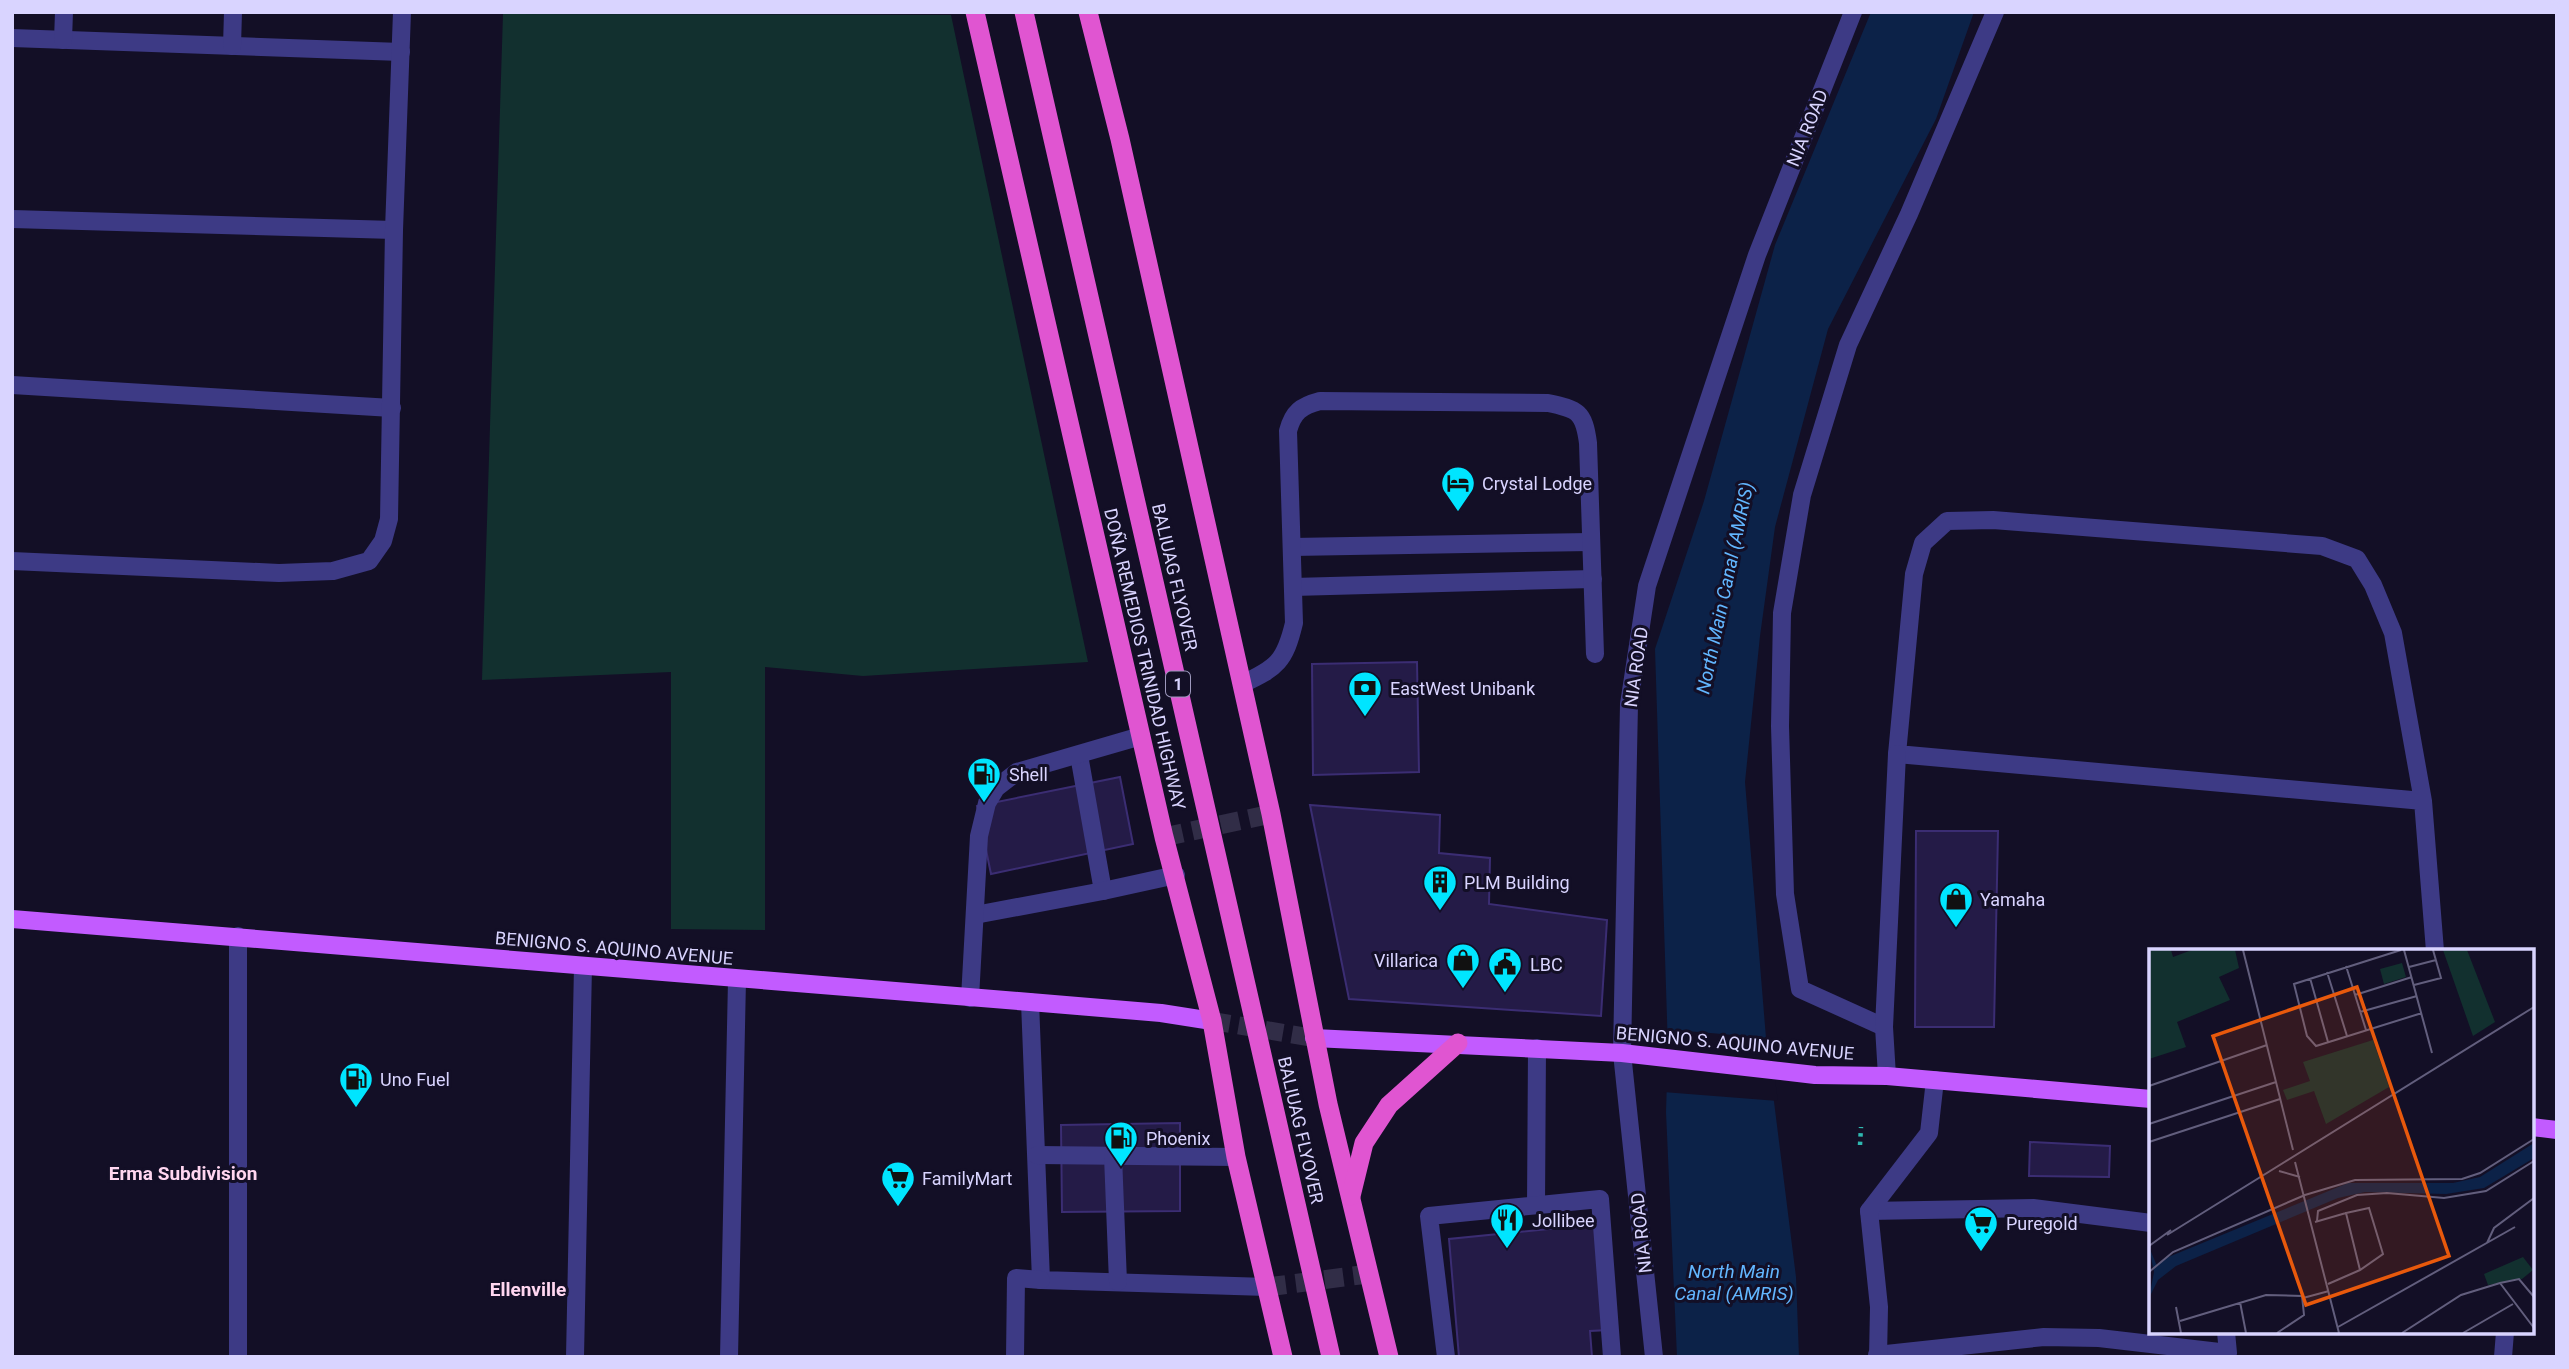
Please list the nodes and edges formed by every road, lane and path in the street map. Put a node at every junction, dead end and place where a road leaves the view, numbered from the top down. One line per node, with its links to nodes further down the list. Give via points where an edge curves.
1 (64, 12): 10 (street)
2 (233, 12): 11 (street)
3 (402, 12): 12 (street)
4 (975, 12): 24 (highway, DOÑA REMEDIOS TRINIDAD HIGHWAY)
5 (1024, 12): 69 (highway, BALIUAG FLYOVER / 1, bridge)
6 (1088, 12): 23 (highway)
7 (1853, 12): 43 (street, NIA ROAD, via 1756,255 1647,586 1629,704)
8 (1995, 12): 39 (street, via 1847,345 1801,495 1782,613 1785,894 1800,989)
9 (12, 38): 10 (street)
10 (63, 40): 11 (street)
11 (232, 46): 12 (street)
12 (401, 52): 14 (street)
13 (12, 219): 14 (street)
14 (394, 230): 16 (street)
15 (12, 385): 16 (street)
16 (392, 408): 19 (street, via 389,519 383,541 369,561 333,571 279,573)
17 (1591, 542): 18 (street); 18 (street, via 1585,422 1568,407 1548,402 1320,401 1303,405 1292,416 1288,432); 20 (street)
18 (1292, 547): 21 (street)
19 (12, 561)
20 (1593, 579): 21 (street); 22 (street)
21 (1293, 587): 23 (street, via 1289,645 1270,671)
22 (1595, 654)
23 (1242, 684): 40 (highway)
24 (1141, 736): 26 (street); 28 (highway, DOÑA REMEDIOS TRINIDAD HIGHWAY)
25 (1897, 754): 27 (street); 27 (street, via 1914,574 1923,543 1947,521 1993,520 2322,546 2357,559 2374,585 2393,633); 39 (street)
26 (1079, 755): 29 (street); 30 (street, via 1017,772 996,788 979,836)
27 (2423, 801): 33 (street)
28 (1176, 875): 29 (street); 38 (highway, DOÑA REMEDIOS TRINIDAD HIGHWAY)
29 (1104, 891): 30 (street)
30 (975, 915): 36 (street)
31 (12, 919): 32 (main road, BENIGNO S. AQUINO AVENUE)
32 (238, 936): 34 (main road, BENIGNO S. AQUINO AVENUE); 64 (street)
33 (2435, 949)
34 (583, 966): 35 (main road, BENIGNO S. AQUINO AVENUE); 65 (street)
35 (737, 980): 36 (main road, BENIGNO S. AQUINO AVENUE); 66 (street)
36 (970, 998): 37 (main road, BENIGNO S. AQUINO AVENUE)
37 (1030, 1002): 38 (main road, BENIGNO S. AQUINO AVENUE); 51 (street)
38 (1212, 1021): 53 (highway, DOÑA REMEDIOS TRINIDAD HIGHWAY)
39 (1884, 1027): 44 (street)
40 (1314, 1038): 41 (main road, BENIGNO S. AQUINO AVENUE); 54 (highway)
41 (1458, 1043): 42 (main road, BENIGNO S. AQUINO AVENUE); 54 (highway, via 1389,1105 1364,1143)
42 (1537, 1048): 43 (main road, BENIGNO S. AQUINO AVENUE); 55 (street)
43 (1622, 1053): 44 (main road, BENIGNO S. AQUINO AVENUE, via 1815,1075); 73 (street, NIA ROAD)
44 (1886, 1076): 45 (main road, BENIGNO S. AQUINO AVENUE)
45 (1935, 1080): 46 (main road, BENIGNO S. AQUINO AVENUE); 56 (street, via 1929,1133)
46 (2149, 1099)
47 (1861, 1127): 50 (path)
48 (2534, 1128): 49 (main road)
49 (2557, 1130)
50 (1860, 1145)
51 (1037, 1155): 52 (street); 58 (street)
52 (1113, 1156): 53 (street); 59 (street)
53 (1236, 1157): 60 (highway, DOÑA REMEDIOS TRINIDAD HIGHWAY)
54 (1350, 1200): 70 (highway)
55 (1536, 1205): 71 (street, via 1429,1216); 72 (street, via 1600,1199)
56 (1869, 1211): 57 (street, via 2033,1208); 63 (street, via 1879,1307)
57 (2149, 1223)
58 (1041, 1280): 59 (street); 67 (street, via 1016,1278)
59 (1118, 1282): 60 (street)
60 (1267, 1287): 68 (highway, DOÑA REMEDIOS TRINIDAD HIGHWAY)
61 (2226, 1334): 63 (street, via 2228,1353 2044,1336)
62 (2505, 1334): 74 (street)
63 (1877, 1356)
64 (238, 1357)
65 (575, 1357)
66 (729, 1357)
67 (1015, 1357)
68 (1283, 1357)
69 (1331, 1357)
70 (1389, 1357)
71 (1446, 1357)
72 (1612, 1357)
73 (1654, 1357)
74 (2503, 1357)

